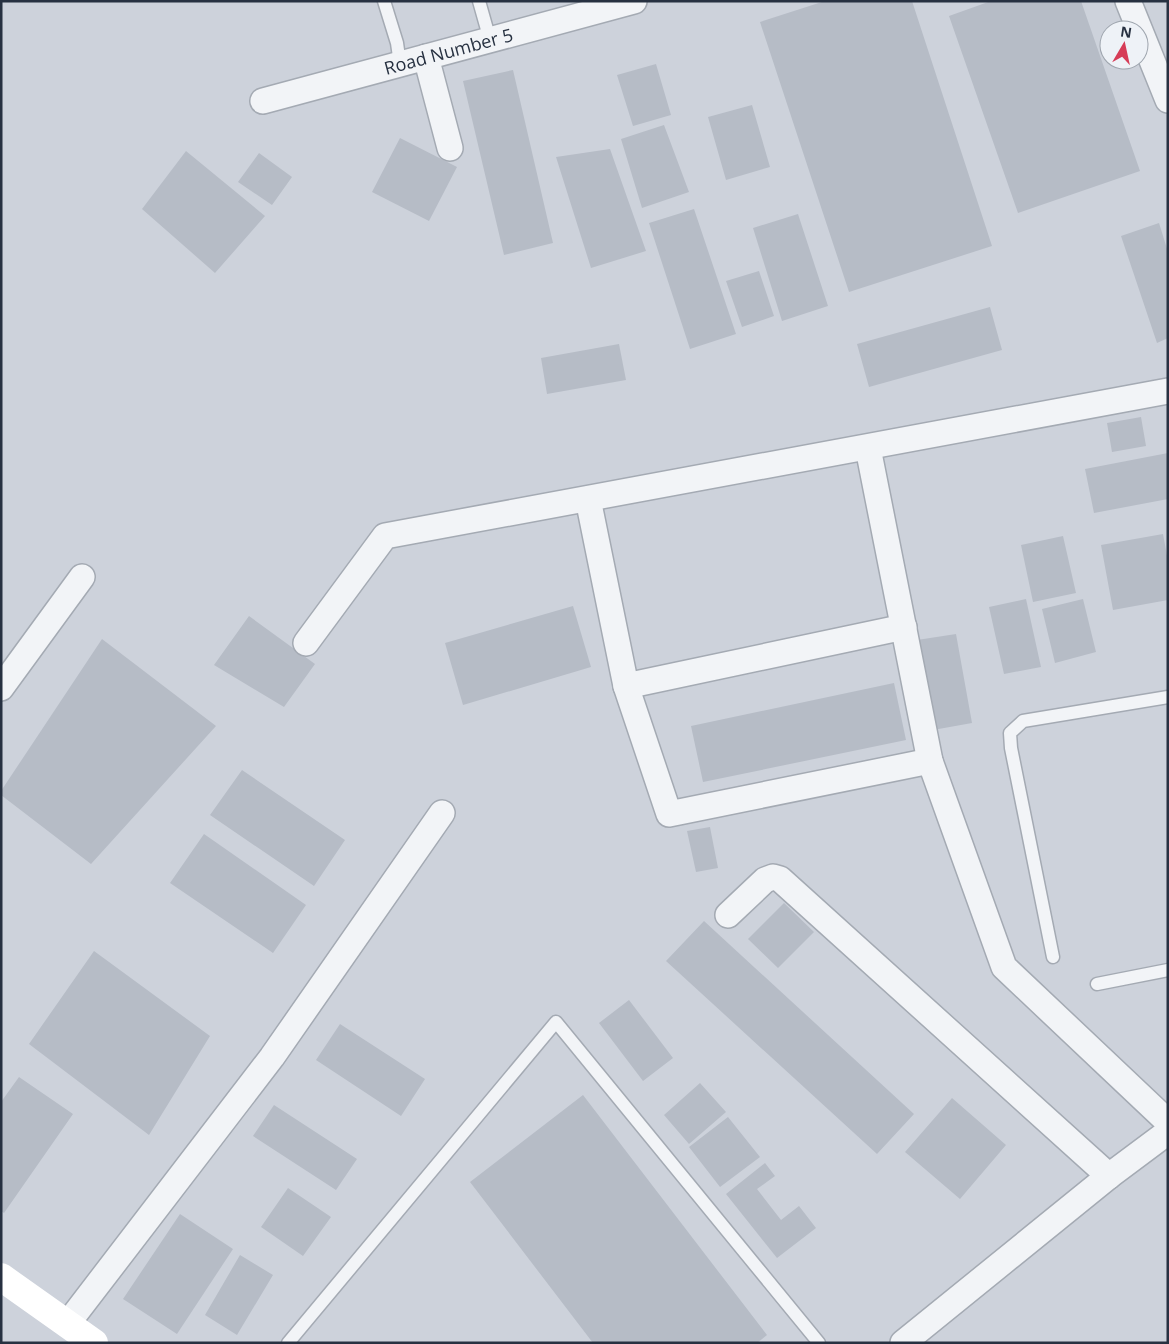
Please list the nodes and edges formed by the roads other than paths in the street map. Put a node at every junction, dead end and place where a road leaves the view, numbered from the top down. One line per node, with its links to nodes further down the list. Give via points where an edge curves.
1 (384, 1): 8 (lane)
2 (479, 1): 6 (lane)
3 (634, 1): 5 (street, Road Number 5)
4 (1128, 1): 10 (street)
5 (590, 7): 6 (street, Road Number 5)
6 (490, 40): 7 (street, Road Number 5)
7 (426, 57): 8 (street, Road Number 5); 11 (street)
8 (400, 64): 9 (street, Road Number 5)
9 (263, 100)
10 (1168, 100)
11 (450, 148)
12 (1168, 391): 13 (street)
13 (868, 448): 14 (street); 16 (street)
14 (588, 499): 17 (street, via 385,536); 18 (street)
15 (82, 577): 19 (street)
16 (904, 627): 18 (street); 21 (street)
17 (306, 643)
18 (626, 686): 21 (street, via 669,814)
19 (1, 688)
20 (1168, 696): 24 (lane, via 1023,722 1010,733)
21 (930, 761): 27 (street, via 1004,967)
22 (442, 813): 31 (street, via 272,1057)
23 (728, 915): 29 (street, via 765,880 780,879)
24 (1053, 957)
25 (1168, 970): 26 (lane)
26 (1097, 984)
27 (1168, 1122)
28 (1168, 1132): 29 (street)
29 (1109, 1176): 35 (street)
30 (1, 1278): 31 (main road)
31 (68, 1323): 32 (main road)
32 (94, 1343)
33 (288, 1343): 34 (lane, via 556,1022)
34 (819, 1343)
35 (903, 1343)

